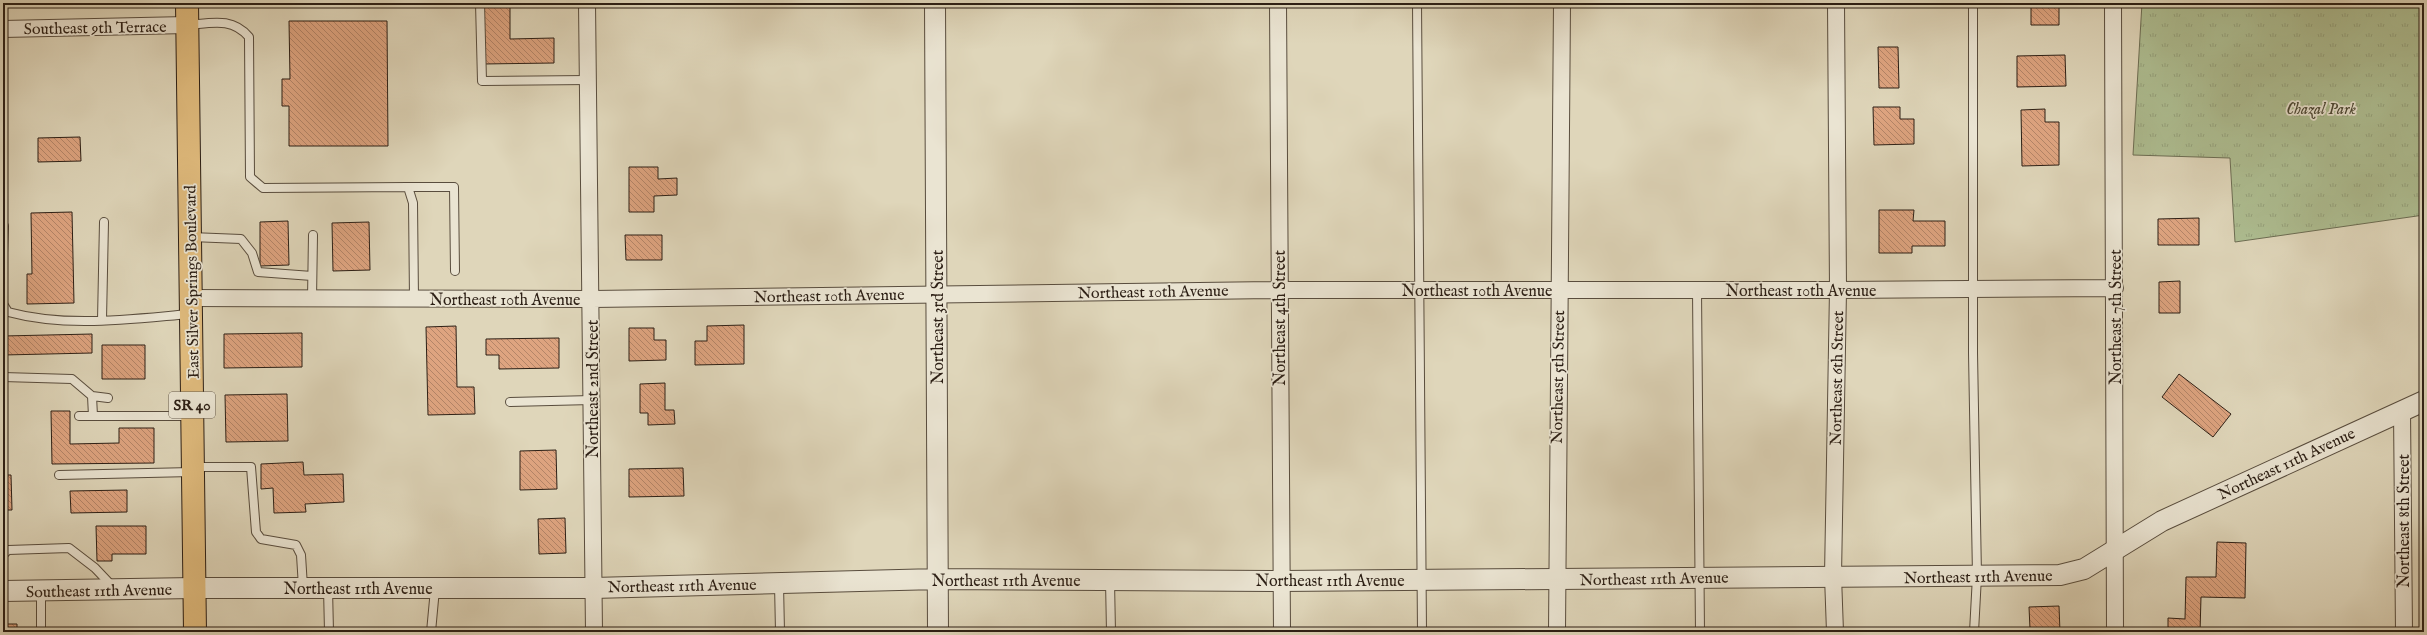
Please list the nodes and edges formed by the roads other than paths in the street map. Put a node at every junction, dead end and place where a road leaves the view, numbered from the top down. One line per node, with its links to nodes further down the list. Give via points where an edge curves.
1 (187, 3): 11 (main road, East Silver Springs Boulevard / SR 40)
2 (480, 3): 13 (lane, via 482,81)
3 (587, 3): 13 (street, Northeast 2nd Street)
4 (935, 3): 29 (street, Northeast 3rd Street)
5 (1278, 3): 23 (street, Northeast 4th Street)
6 (1417, 3): 24 (lane)
7 (1562, 3): 28 (street, Northeast 5th Street)
8 (1836, 3): 26 (street, Northeast 6th Street)
9 (1973, 3): 27 (lane)
10 (2113, 3): 22 (street, Northeast 7th Street)
11 (188, 25): 12 (street, Southeast 9th Terrace); 14 (lane, via 229,23 241,28 249,37 250,177 263,188); 18 (main road, East Silver Springs Boulevard / SR 40)
12 (3, 29)
13 (588, 80): 32 (street, Northeast 2nd Street)
14 (408, 187): 20 (lane, via 454,187); 31 (lane, via 413,203)
15 (104, 222): 35 (lane)
16 (4, 226): 19 (lane)
17 (313, 235): 21 (lane)
18 (190, 237): 21 (lane, via 241,239 252,253 258,272); 34 (main road, East Silver Springs Boulevard / SR 40)
19 (3, 253)
20 (455, 271)
21 (312, 276): 30 (lane)
22 (2115, 288): 27 (street, Northeast 10th Avenue); 48 (street, Northeast 7th Street)
23 (1278, 290): 24 (street, Northeast 10th Avenue); 29 (street, Northeast 10th Avenue); 57 (street, Northeast 4th Street)
24 (1419, 290): 28 (street, Northeast 10th Avenue); 55 (lane)
25 (1697, 290): 26 (street, Northeast 10th Avenue); 28 (street, Northeast 10th Avenue); 52 (lane)
26 (1838, 290): 27 (street, Northeast 10th Avenue); 50 (street, Northeast 6th Street)
27 (1973, 290): 51 (lane)
28 (1558, 291): 56 (street, Northeast 5th Street)
29 (937, 293): 32 (street, Northeast 10th Avenue); 53 (street, Northeast 3rd Street)
30 (312, 299): 31 (street, Northeast 10th Avenue); 34 (street, Northeast 10th Avenue)
31 (414, 299): 32 (street, Northeast 10th Avenue)
32 (592, 299): 39 (street, Northeast 2nd Street)
33 (3, 304): 35 (lane, via 8,312 36,320)
34 (191, 306): 35 (lane); 45 (main road, East Silver Springs Boulevard / SR 40)
35 (102, 320)
36 (3, 377): 37 (lane, via 72,378)
37 (92, 396): 38 (lane); 44 (lane)
38 (108, 398)
39 (592, 400): 41 (lane); 63 (street, Northeast 2nd Street)
40 (2424, 401): 42 (street, Northeast 11th Avenue)
41 (510, 402)
42 (2402, 410): 48 (street, Northeast 11th Avenue, via 2162,521); 82 (street, Northeast 8th Street)
43 (79, 416): 44 (lane)
44 (93, 416): 45 (lane)
45 (192, 416): 46 (main road, East Silver Springs Boulevard / SR 40)
46 (193, 469): 47 (lane); 59 (lane, via 250,467 256,532 261,539 296,545 301,555); 60 (main road, East Silver Springs Boulevard / SR 40)
47 (58, 475)
48 (2116, 548): 51 (street, Northeast 11th Avenue, via 2084,569 2060,575); 81 (street, Northeast 7th Street)
49 (3, 555): 64 (lane, via 8,550 69,548 95,568)
50 (1833, 576): 51 (street, Northeast 11th Avenue); 52 (street, Northeast 11th Avenue); 79 (street, Northeast 6th Street)
51 (1977, 576): 80 (lane)
52 (1701, 578): 56 (street, Northeast 11th Avenue); 78 (lane)
53 (938, 579): 54 (street, Northeast 11th Avenue); 58 (street, Northeast 11th Avenue); 73 (street, Northeast 3rd Street)
54 (1110, 580): 57 (street, Northeast 11th Avenue); 74 (lane)
55 (1422, 580): 56 (street, Northeast 11th Avenue); 57 (street, Northeast 11th Avenue); 76 (lane)
56 (1556, 580): 77 (street, Northeast 5th Street)
57 (1282, 581): 75 (street, Northeast 4th Street)
58 (779, 583): 63 (street, Northeast 11th Avenue); 72 (lane)
59 (303, 587): 60 (street, Northeast 11th Avenue); 61 (street, Northeast 11th Avenue)
60 (194, 588): 64 (street, Southeast 11th Avenue); 68 (main road, East Silver Springs Boulevard / SR 40)
61 (328, 588): 62 (street, Northeast 11th Avenue); 69 (lane)
62 (435, 588): 63 (street, Northeast 11th Avenue); 70 (lane)
63 (593, 588): 71 (street, Northeast 2nd Street)
64 (116, 589): 66 (street, Southeast 11th Avenue)
65 (3, 591): 66 (street, Southeast 11th Avenue)
66 (41, 591): 67 (lane)
67 (41, 632)
68 (195, 632)
69 (329, 632)
70 (431, 632)
71 (594, 632)
72 (780, 632)
73 (938, 632)
74 (1111, 632)
75 (1282, 632)
76 (1422, 632)
77 (1557, 632)
78 (1700, 632)
79 (1835, 632)
80 (1974, 632)
81 (2115, 632)
82 (2404, 632)

